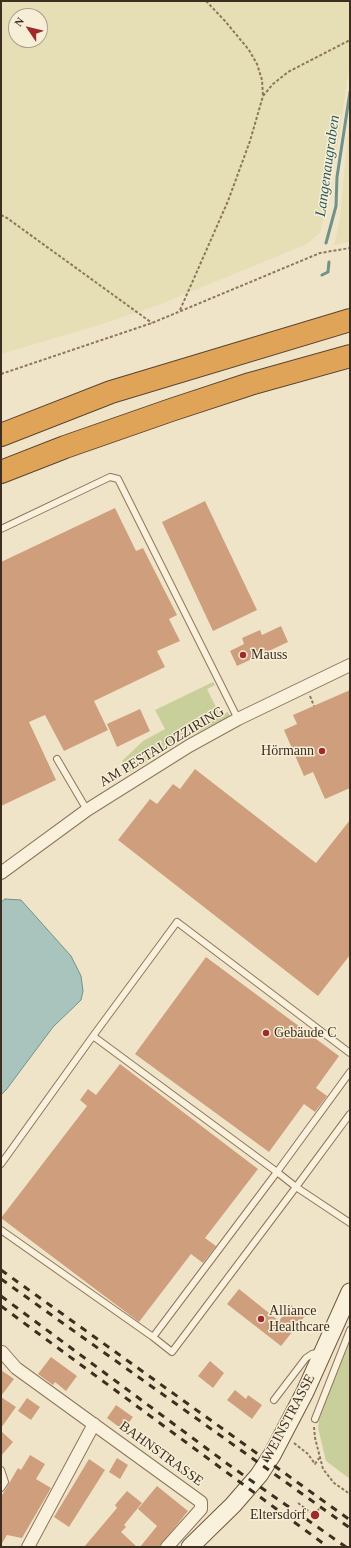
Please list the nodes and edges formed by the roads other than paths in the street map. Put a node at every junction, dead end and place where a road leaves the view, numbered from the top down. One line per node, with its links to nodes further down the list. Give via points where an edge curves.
1 (350, 320): 4 (highway, via 111,392)
2 (350, 356): 3 (highway)
3 (250, 384): 5 (highway, via 65,447); 6 (highway, via 184,417 82,454)
4 (1, 435)
5 (1, 472)
6 (1, 488)
7 (1, 529): 9 (lane, via 110,477 118,479)
8 (350, 665): 9 (street, AM PESTALOZZIRING)
9 (238, 719): 11 (street, AM PESTALOZZIRING, via 189,746)
10 (57, 759): 11 (lane)
11 (87, 810): 12 (street, AM PESTALOZZIRING)
12 (1, 873)
13 (93, 1036): 14 (lane, via 177,922); 17 (lane); 18 (lane)
14 (350, 1053)
15 (350, 1072): 18 (lane)
16 (350, 1114): 19 (lane)
17 (1, 1164)
18 (277, 1172): 19 (lane); 24 (lane)
19 (296, 1187): 20 (lane); 24 (lane, via 172,1352)
20 (350, 1223)
21 (1, 1230): 24 (lane)
22 (350, 1292): 26 (main road, WEINSTRASSE)
23 (350, 1330): 28 (lane)
24 (153, 1337)
25 (2, 1352): 29 (street, BAHNSTRASSE, via 16,1368)
26 (322, 1352): 27 (lane, via 306,1358); 32 (main road, WEINSTRASSE, via 272,1455 242,1495)
27 (274, 1400)
28 (315, 1419)
29 (94, 1424): 33 (street); 34 (street, BAHNSTRASSE, via 201,1502 201,1509)
30 (1, 1470): 31 (lane, via 5,1482)
31 (1, 1488)
32 (196, 1545)
33 (28, 1547)
34 (167, 1547)

